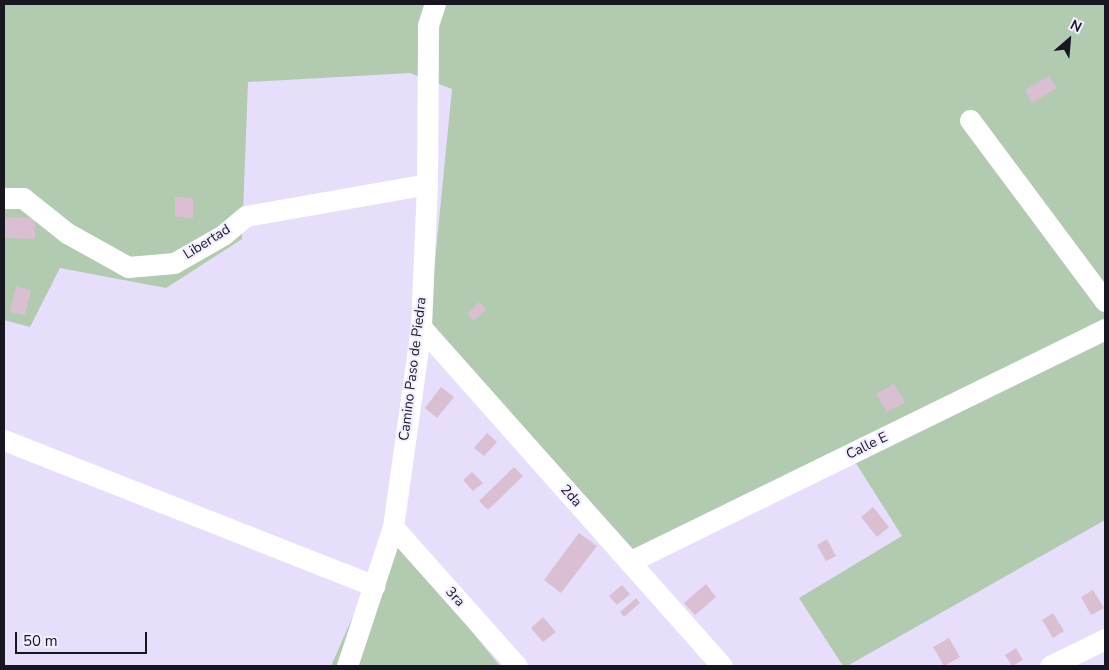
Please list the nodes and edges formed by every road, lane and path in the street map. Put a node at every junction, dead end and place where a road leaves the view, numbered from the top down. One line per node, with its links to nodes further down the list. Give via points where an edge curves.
1 (435, 4): 3 (street, Camino Paso de Piedra, via 428,25)
2 (970, 120): 5 (street)
3 (427, 184): 4 (street, Libertad, via 246,216 223,235 174,263 128,267 66,233 23,198); 6 (street, Camino Paso de Piedra)
4 (4, 198)
5 (1105, 301)
6 (421, 326): 9 (street, Camino Paso de Piedra); 10 (street, 2da)
7 (1105, 330): 10 (street, Calle E)
8 (4, 440): 11 (street)
9 (393, 527): 11 (street, Camino Paso de Piedra); 14 (street, 3ra)
10 (629, 562): 15 (street, 2da)
11 (374, 586): 13 (street, Camino Paso de Piedra)
12 (1105, 639): 16 (street)
13 (347, 666)
14 (517, 666)
15 (722, 666)
16 (1050, 666)

